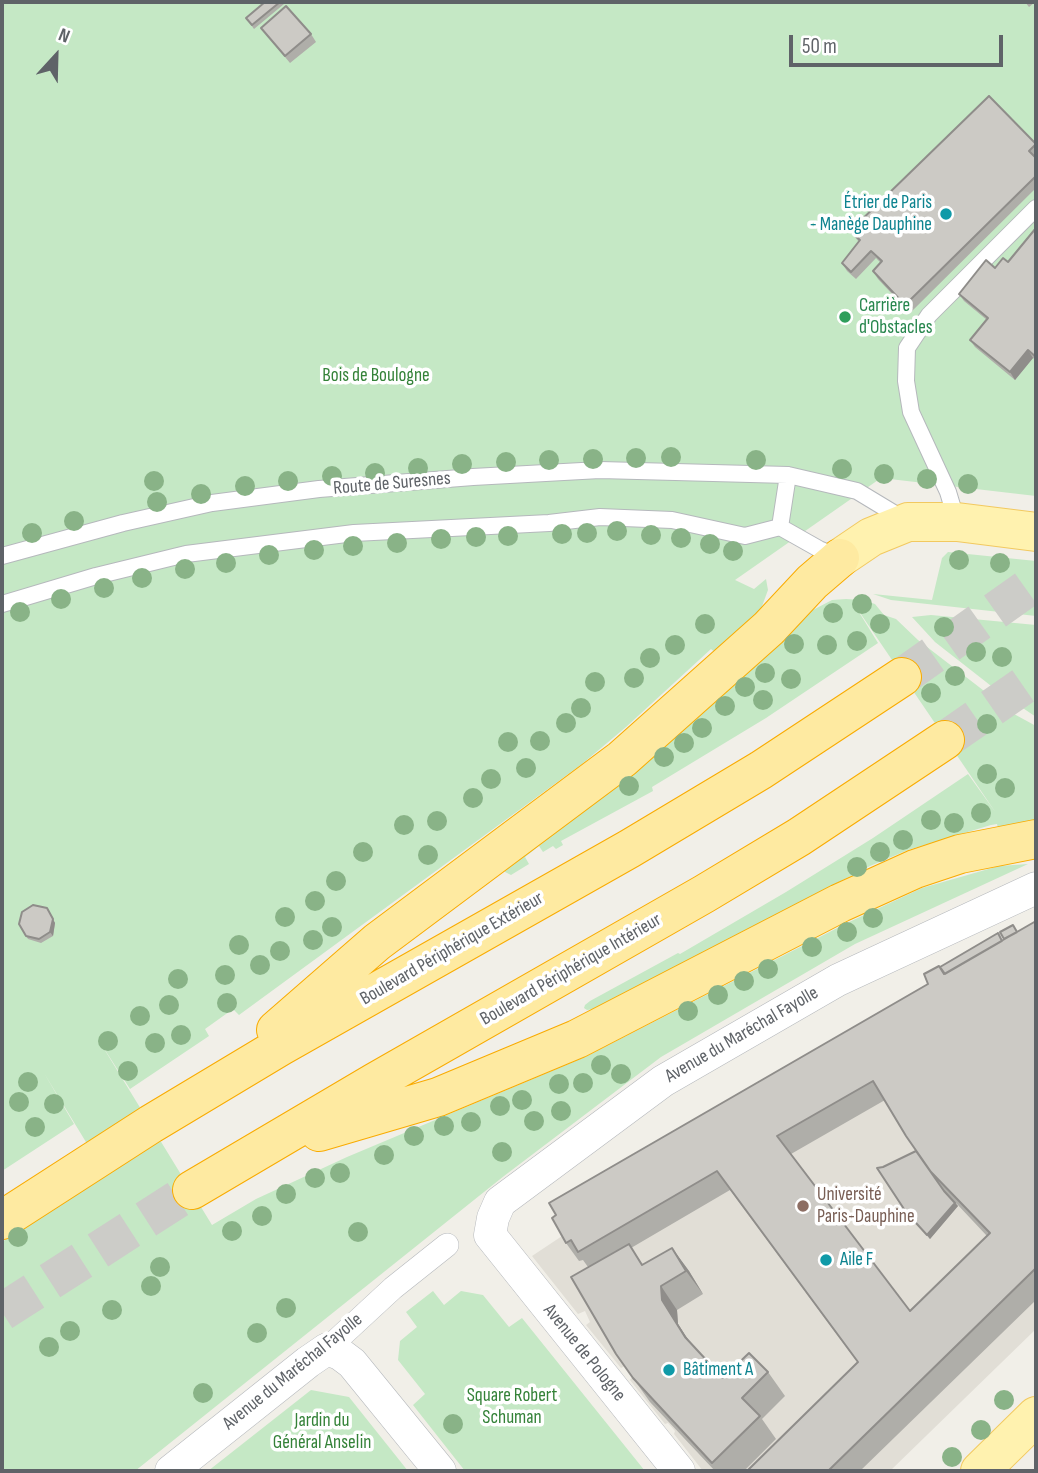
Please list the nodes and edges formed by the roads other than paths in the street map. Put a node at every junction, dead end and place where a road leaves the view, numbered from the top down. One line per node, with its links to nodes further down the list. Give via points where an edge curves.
1 (1036, 208): 4 (lane, via 929,315 907,348 911,412)
2 (789, 475): 3 (lane, Route de Suresnes, via 857,491); 5 (lane); 7 (lane, Route de Suresnes, via 600,470 319,489 212,503)
3 (908, 522): 4 (main road); 8 (main road, via 871,537)
4 (957, 522): 6 (main road)
5 (780, 527): 8 (lane); 9 (lane, via 744,536 672,520 600,517 354,533 186,554)
6 (1036, 532)
7 (2, 556)
8 (840, 558): 14 (highway, via 622,759 377,942 221,1077)
9 (2, 604)
10 (902, 677): 14 (highway, Boulevard Périphérique Extérieur, via 761,770 629,849)
11 (945, 740): 15 (highway, Boulevard Périphérique Intérieur, via 704,894)
12 (1036, 839): 15 (highway, via 960,854 915,869 564,1045 438,1097 337,1126)
13 (1036, 887): 18 (street, Avenue du Maréchal Fayolle, via 838,980 663,1081 500,1202)
14 (179, 1107): 17 (highway, Boulevard Périphérique Extérieur)
15 (228, 1168): 16 (highway, Boulevard Périphérique Intérieur)
16 (192, 1191)
17 (2, 1220)
18 (489, 1235): 24 (street, Avenue de Pologne)
19 (447, 1245): 20 (street, Avenue du Maréchal Fayolle)
20 (327, 1349): 22 (street, Avenue du Maréchal Fayolle); 23 (street, via 352,1363)
21 (1036, 1416): 25 (main road)
22 (171, 1471)
23 (440, 1471)
24 (679, 1471)
25 (980, 1471)

